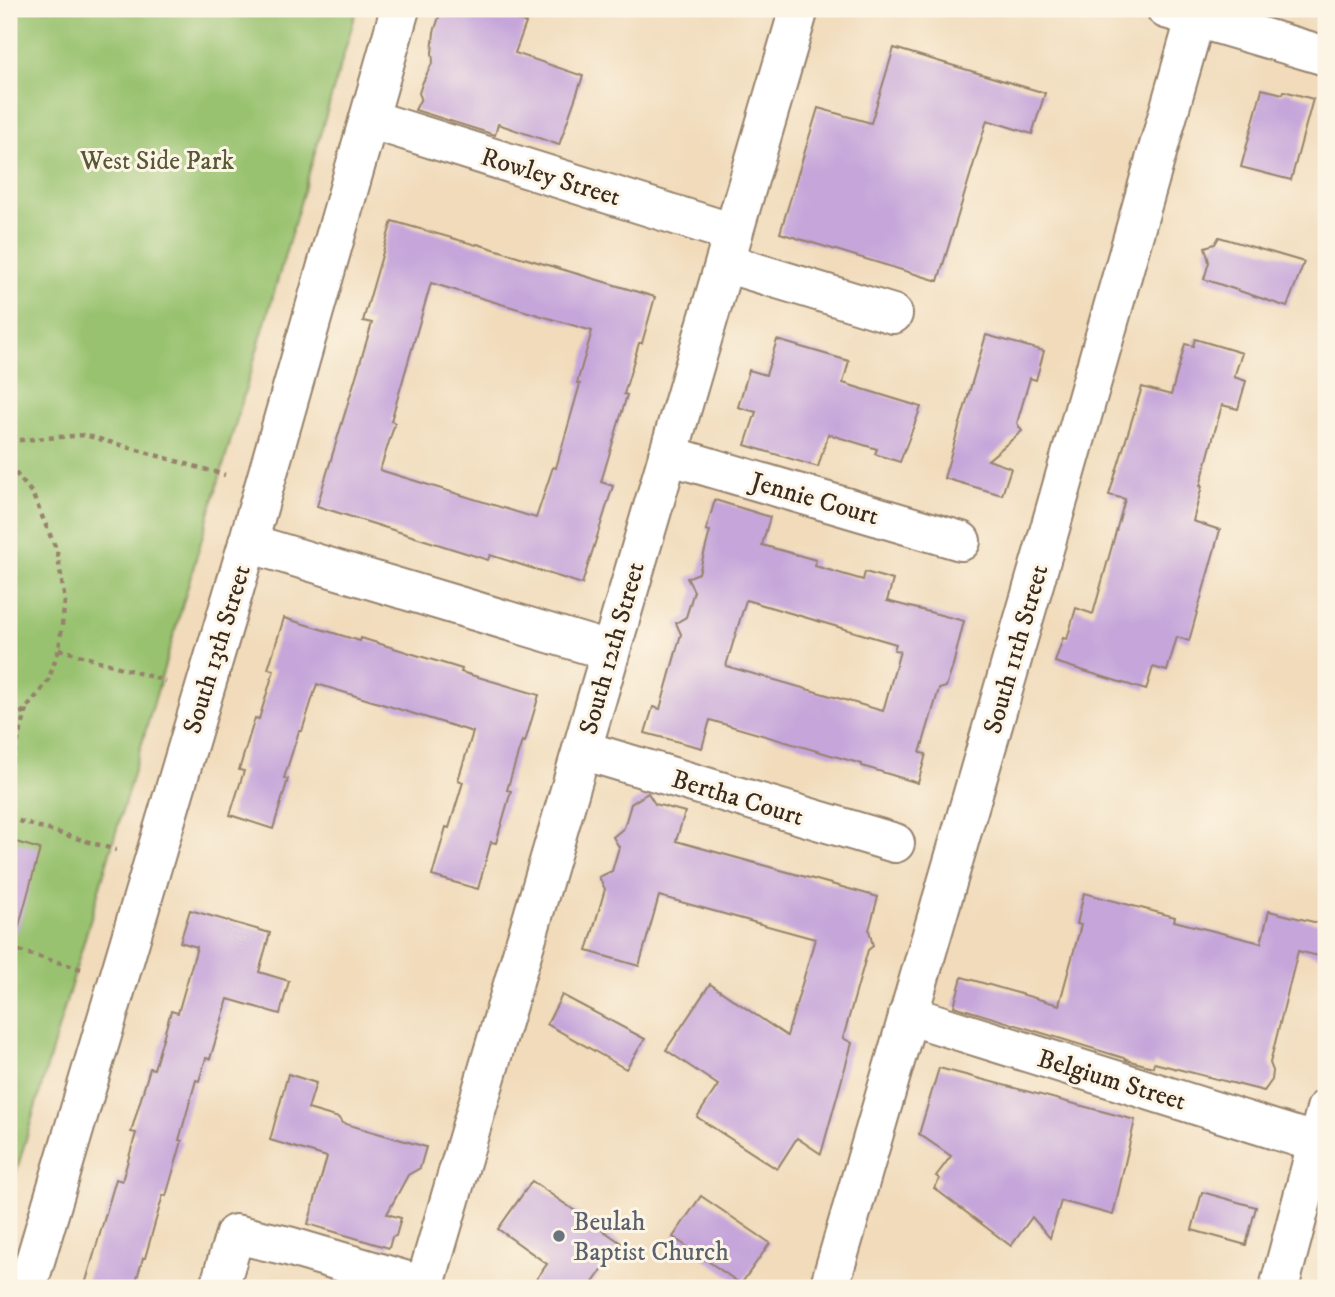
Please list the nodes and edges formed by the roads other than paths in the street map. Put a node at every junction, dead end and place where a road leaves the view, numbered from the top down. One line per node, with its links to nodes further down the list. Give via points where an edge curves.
1 (400, 9): 5 (street, South 13th Street)
2 (799, 9): 6 (street, South 12th Street)
3 (1187, 12): 4 (street); 14 (street, South 11th Street, via 1043,553)
4 (1326, 56)
5 (369, 119): 6 (street, Rowley Street); 10 (street, South 13th Street)
6 (729, 248): 7 (street, Rowley Street); 8 (street, South 12th Street)
7 (893, 314)
8 (668, 455): 9 (street, Jennie Court); 11 (street, South 12th Street)
9 (961, 541)
10 (248, 543): 11 (street); 17 (street, South 13th Street)
11 (609, 651): 12 (street, South 12th Street)
12 (582, 750): 13 (street, Bertha Court); 16 (street, South 12th Street)
13 (895, 843)
14 (908, 1015): 15 (street, Belgium Street); 19 (street, South 11th Street)
15 (1322, 1126): 20 (street)
16 (424, 1287): 18 (street, via 235,1234)
17 (27, 1288)
18 (219, 1288)
19 (829, 1288)
20 (1279, 1288)

